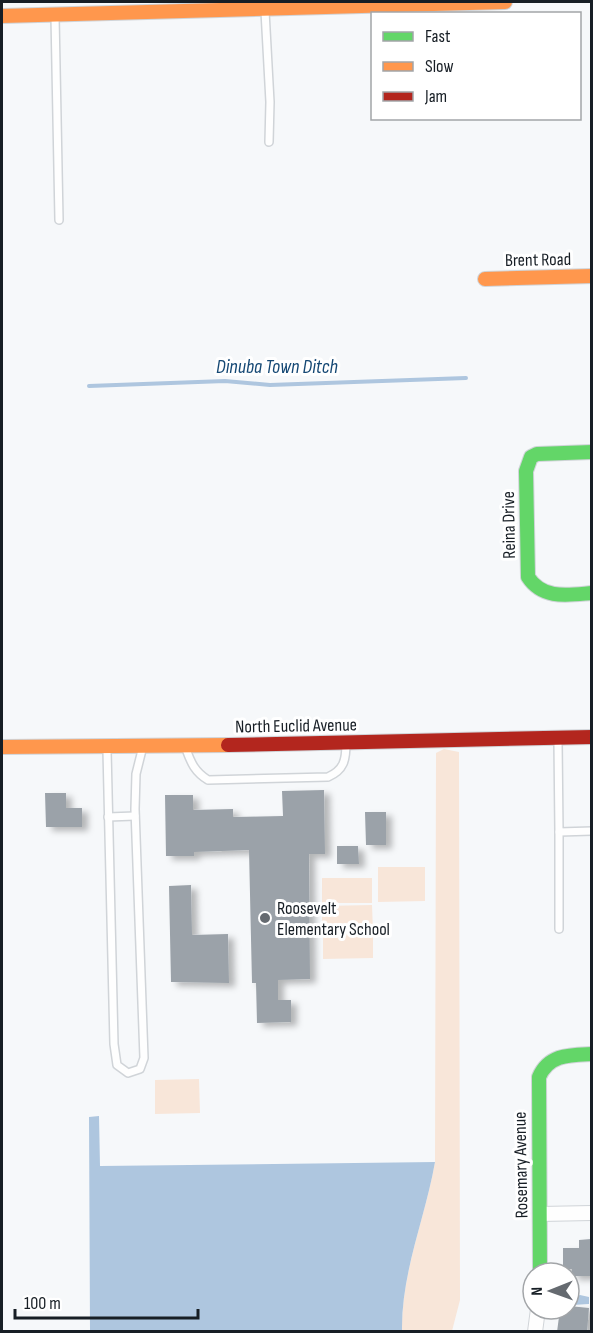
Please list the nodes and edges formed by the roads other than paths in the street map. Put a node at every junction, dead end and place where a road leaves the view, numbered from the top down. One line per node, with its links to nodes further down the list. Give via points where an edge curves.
1 (464, 2): 2 (street); 3 (street)
2 (506, 2)
3 (265, 8): 4 (street); 6 (lane)
4 (55, 13): 5 (street); 7 (lane)
5 (2, 16)
6 (268, 142)
7 (58, 220)
8 (591, 276): 9 (street, Brent Road)
9 (485, 279)
10 (591, 452): 11 (street, Reina Drive, via 543,453 531,457 526,471 528,577 537,590 550,594)
11 (591, 593)
12 (591, 737): 13 (street, North Euclid Avenue)
13 (558, 738): 14 (street, North Euclid Avenue); 22 (lane)
14 (346, 743): 15 (street, North Euclid Avenue); 15 (lane, via 344,762 327,777 208,780 191,764)
15 (185, 746): 18 (street, North Euclid Avenue)
16 (2, 747): 17 (street, North Euclid Avenue)
17 (107, 747): 18 (street, North Euclid Avenue); 20 (lane)
18 (142, 747): 19 (lane, via 136,774)
19 (135, 816): 20 (lane); 20 (lane, via 144,1058 140,1069 128,1073 117,1065 114,1044)
20 (108, 817)
21 (591, 831): 22 (lane)
22 (559, 832): 23 (lane)
23 (559, 929)
24 (591, 1054): 26 (street, Rosemary Avenue, via 560,1055 549,1060 541,1071)
25 (591, 1213): 26 (street)
26 (540, 1214): 27 (street, Rosemary Avenue)
27 (540, 1261)

